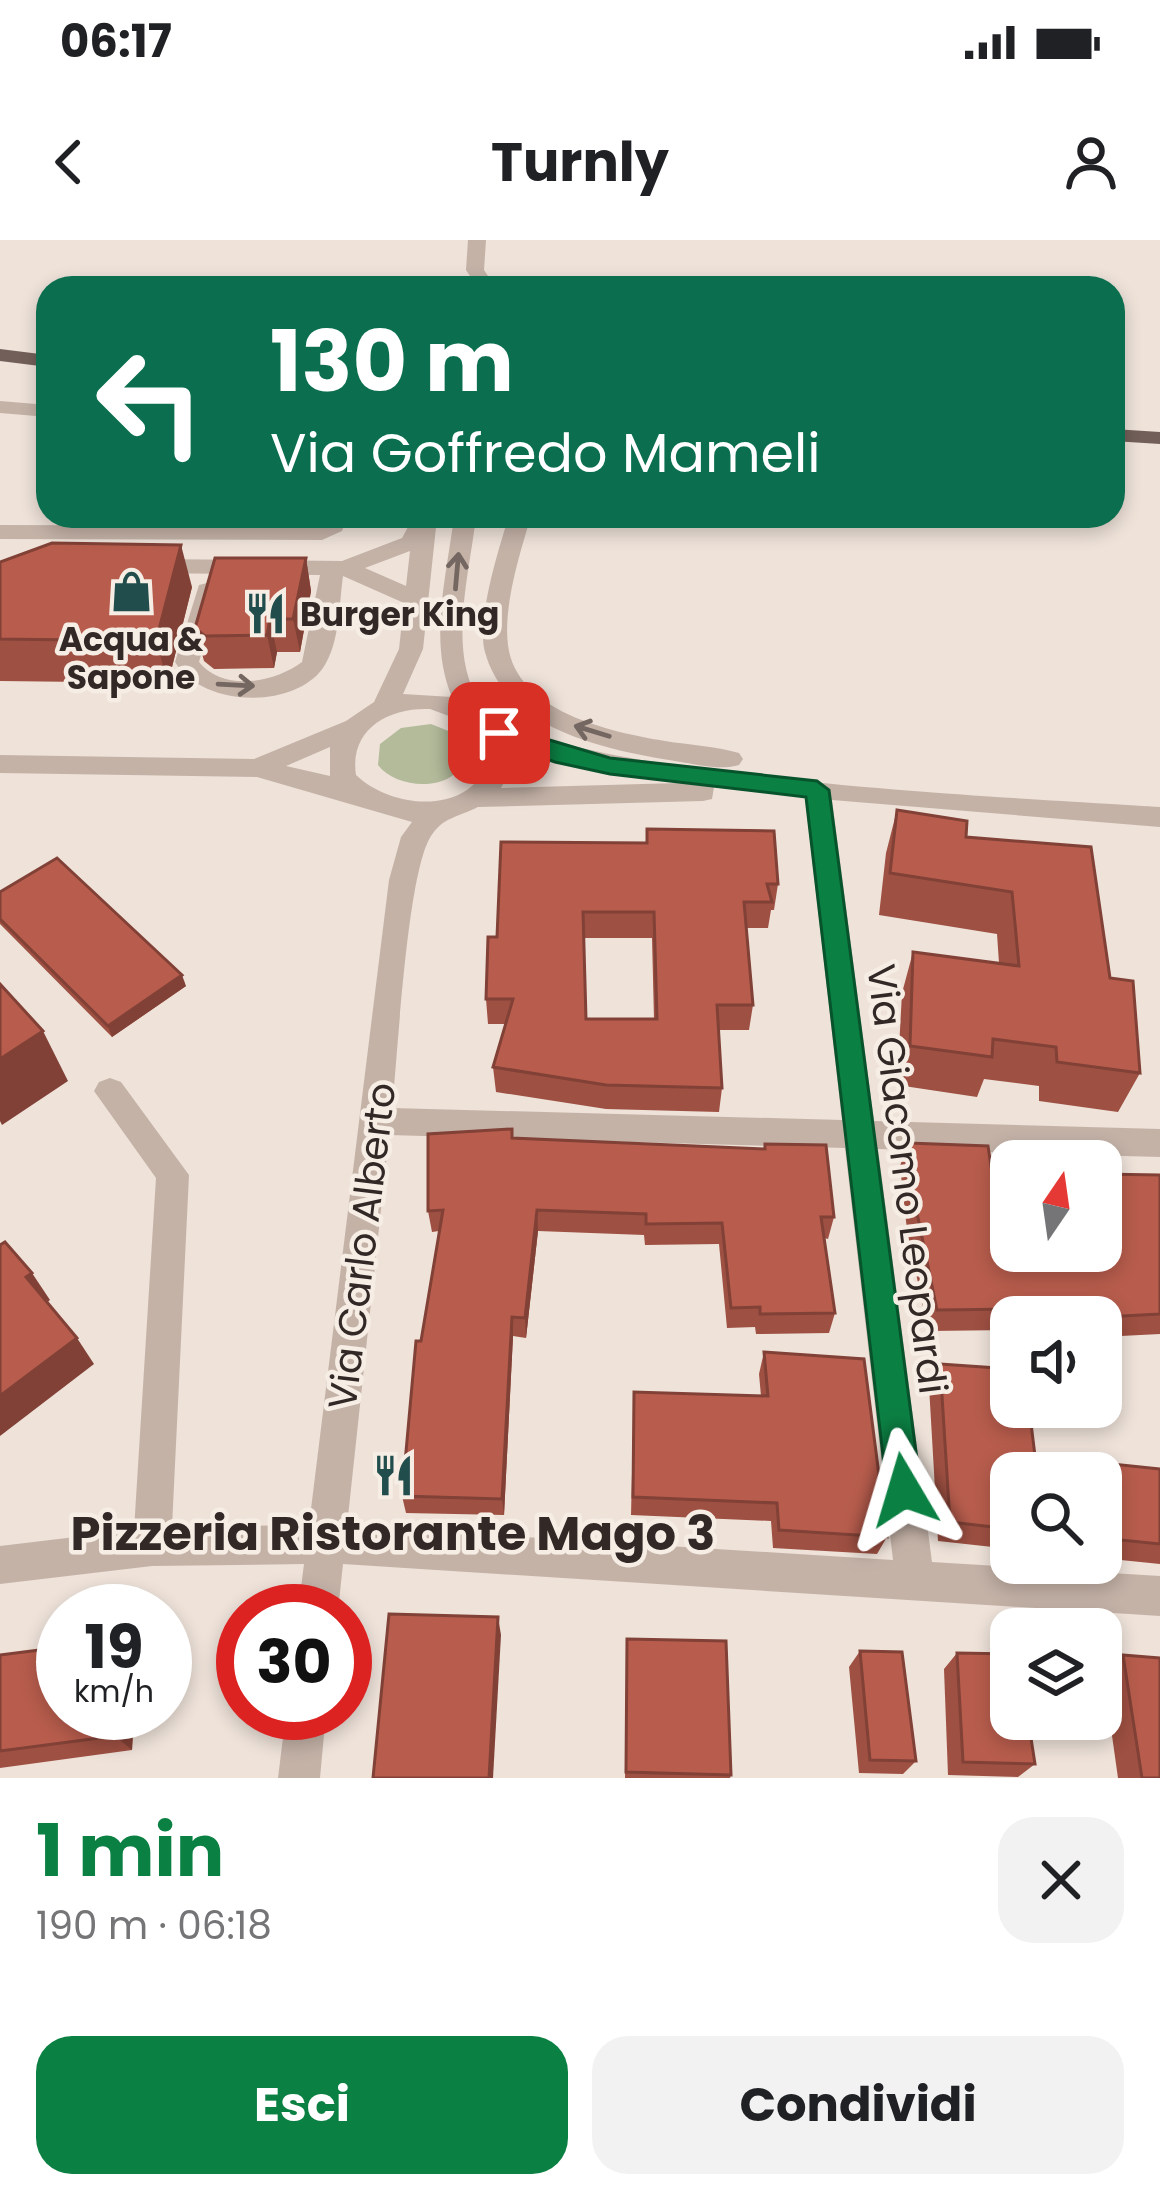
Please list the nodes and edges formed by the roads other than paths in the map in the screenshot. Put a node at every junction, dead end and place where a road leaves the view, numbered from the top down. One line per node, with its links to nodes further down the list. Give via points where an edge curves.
1 (477, 240): 2 (street)
2 (475, 270): 3 (street); 4 (street)
3 (469, 276)
4 (479, 276)
5 (0, 336): 6 (main road)
6 (36, 340)
7 (0, 355): 8 (main road)
8 (36, 360)
9 (2, 409): 10 (street)
10 (36, 410)
11 (1125, 436): 12 (main road)
12 (1160, 438)
13 (331, 528): 19 (street)
14 (419, 528): 21 (street, via 411,543)
15 (424, 528): 22 (street)
16 (464, 528): 24 (street, one-way to 16, via 452,643)
17 (517, 528): 32 (street, one-way to 17, via 628,742 557,720 515,692 496,651)
18 (0, 532): 19 (street)
19 (162, 532): 20 (street, via 143,566)
20 (213, 566): 21 (street); 21 (street, one-way to 21, via 190,673 253,687 300,678 315,663)
21 (338, 568): 22 (street)
22 (418, 601): 23 (street, via 411,649)
23 (384, 707): 24 (street, via 428,699); 25 (street)
24 (470, 708): 26 (street)
25 (352, 728): 28 (street); 31 (street, via 339,761 343,778)
26 (499, 733): 29 (street, via 610,766); 30 (street, via 500,767)
27 (0, 764): 28 (street)
28 (257, 768): 31 (street)
29 (817, 790): 30 (street); 32 (street); 38 (street, Via Giacomo Leopardi)
30 (473, 798): 33 (street)
31 (368, 800): 33 (street); 35 (street, Via Carlo Alberto, via 395,836)
32 (954, 800): 34 (street)
33 (436, 811): 35 (street, Via Carlo Alberto, via 415,837)
34 (1160, 817)
35 (404, 880): 37 (street, Via Carlo Alberto)
36 (110, 1090): 41 (street, via 173,1175)
37 (378, 1121): 38 (street); 40 (street, Via Carlo Alberto)
38 (858, 1138): 39 (street); 43 (street, Via Giacomo Leopardi)
39 (1160, 1144)
40 (326, 1544): 41 (street); 43 (street); 44 (street, Via Carlo Alberto)
41 (152, 1547): 42 (street)
42 (0, 1565)
43 (915, 1579): 45 (street)
44 (321, 1584)
45 (1160, 1596)
46 (303, 1740): 47 (street)
47 (299, 1778)

